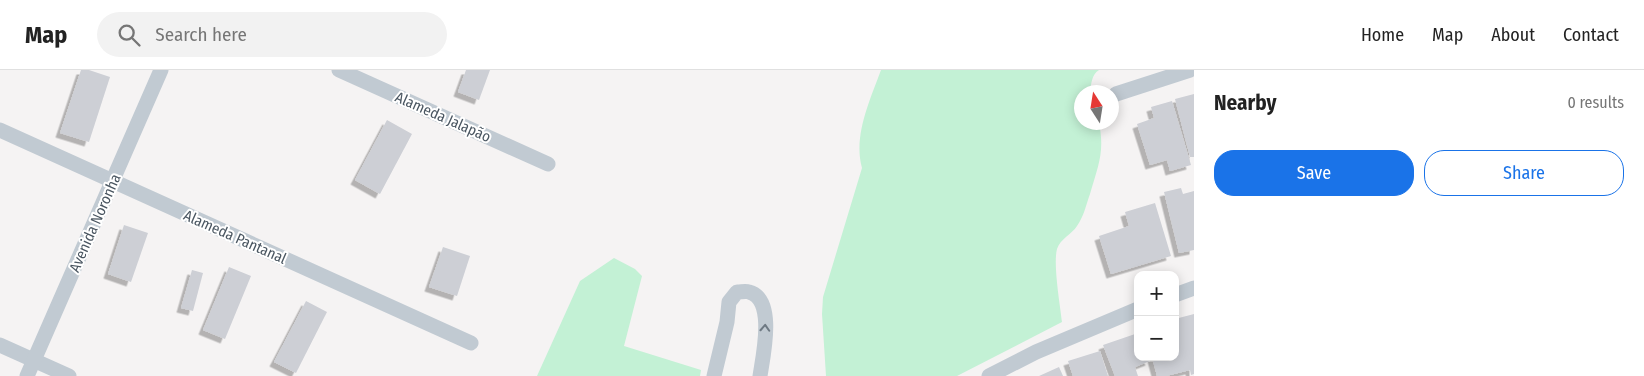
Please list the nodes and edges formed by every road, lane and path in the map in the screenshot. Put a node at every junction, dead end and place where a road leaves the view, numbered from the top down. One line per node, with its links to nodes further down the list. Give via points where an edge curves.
1 (161, 70): 7 (street, Avenida Noronha)
2 (339, 70): 6 (street, Alameda Jalapão)
3 (1190, 70): 4 (street)
4 (1119, 93)
5 (0, 130): 7 (street, Alameda Pantanal)
6 (548, 164)
7 (113, 182): 11 (street, Alameda Pantanal); 13 (street, Avenida Noronha)
8 (1194, 288): 9 (street)
9 (1179, 294)
10 (1134, 311): 18 (street, via 1036,352)
11 (471, 343)
12 (0, 345): 13 (street)
13 (34, 360): 14 (street, Avenida Noronha); 15 (street)
14 (28, 376)
15 (69, 376)
16 (714, 376): 17 (street, one-way to 16, via 766,312 760,300 750,292 737,292 729,302 728,322)
17 (760, 376)
18 (989, 376)

